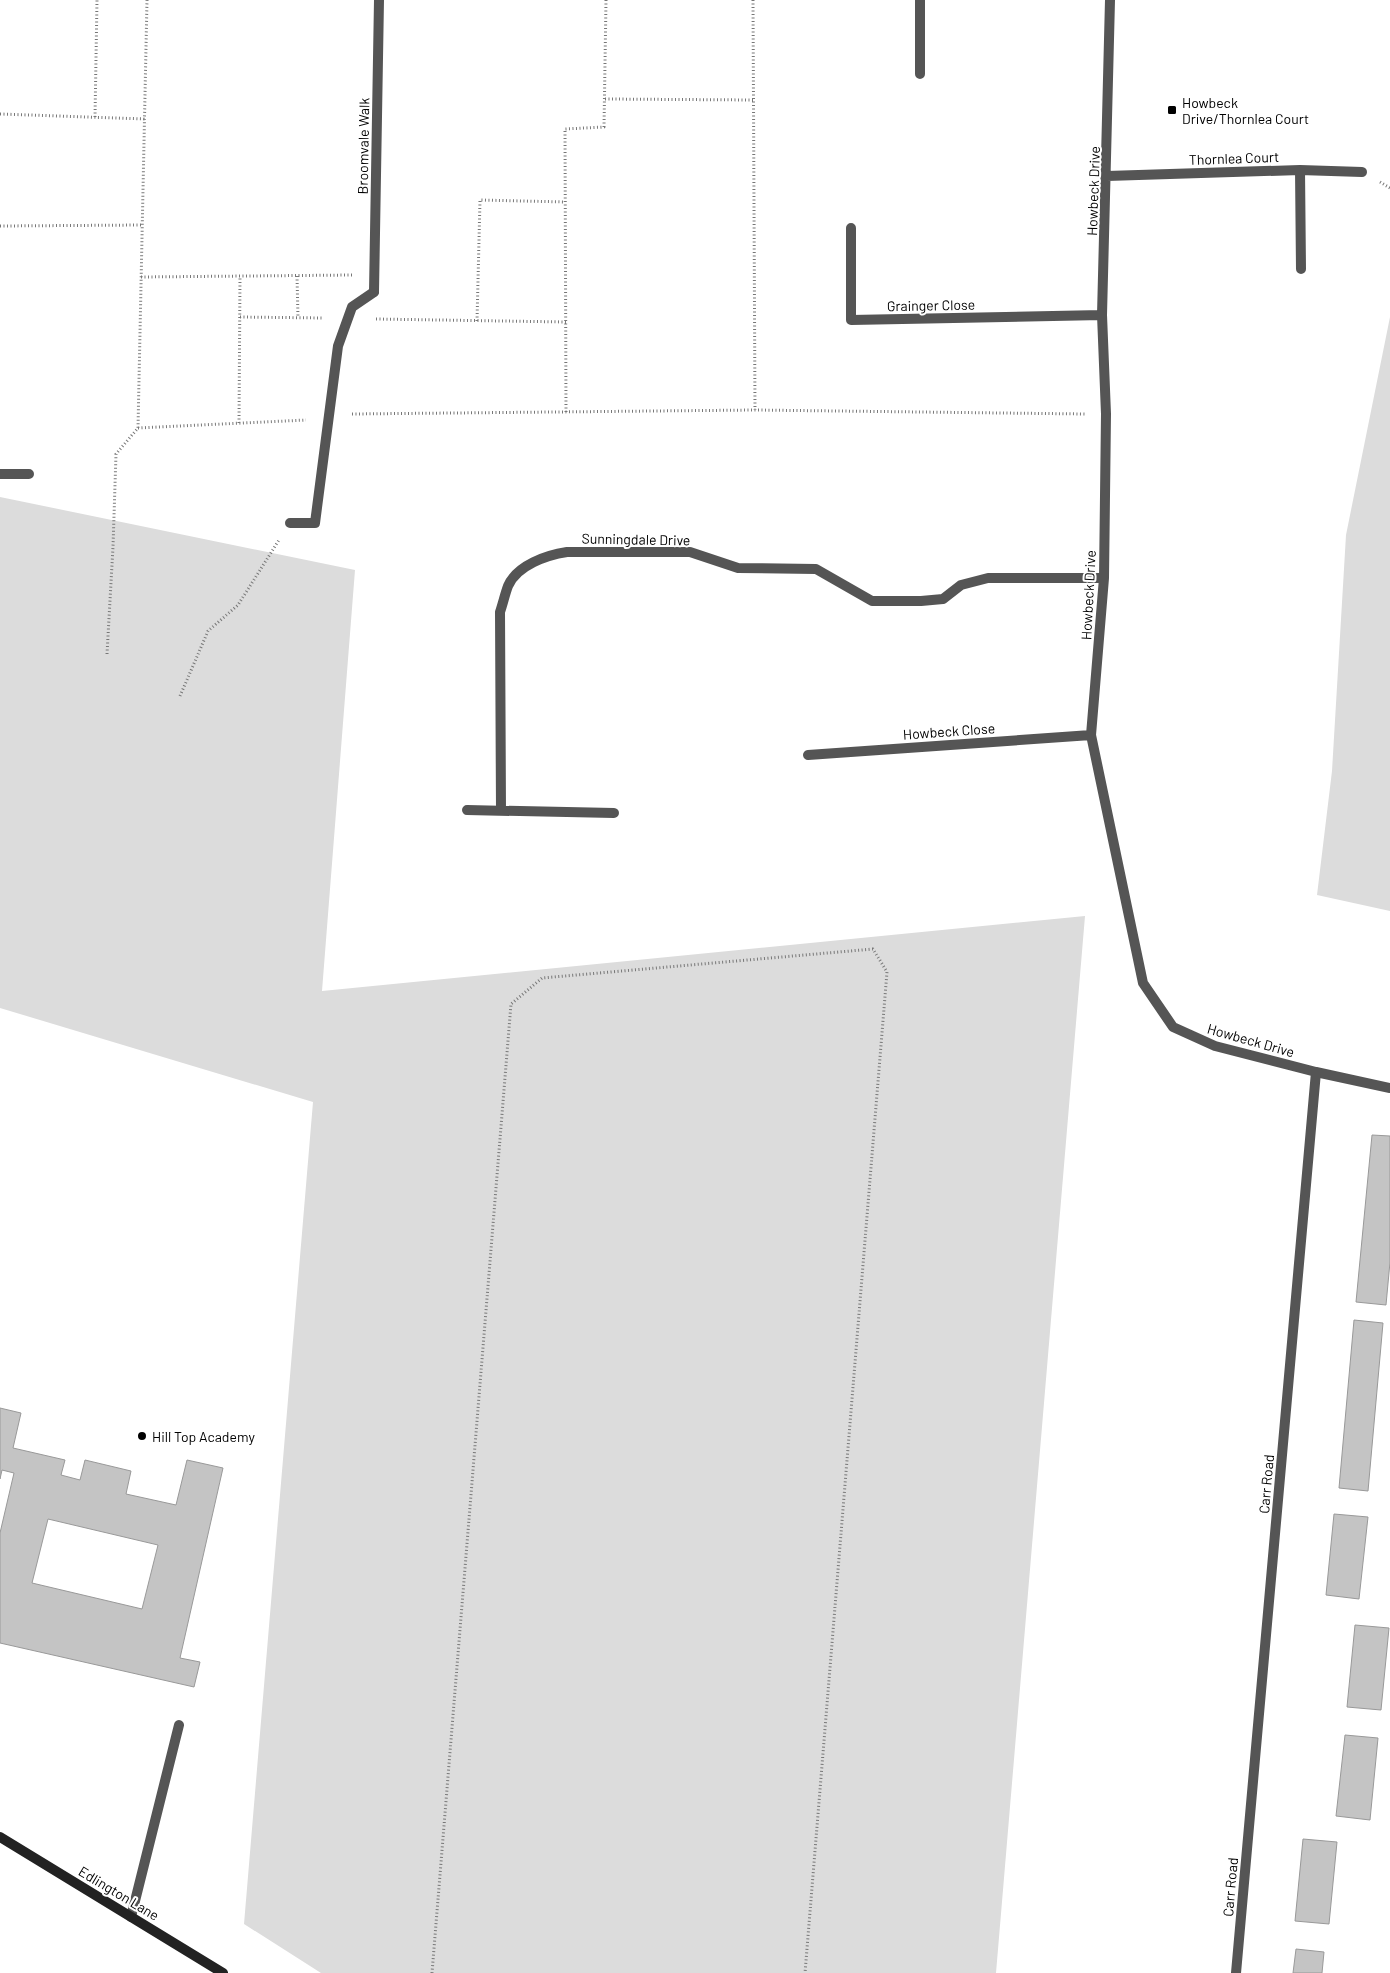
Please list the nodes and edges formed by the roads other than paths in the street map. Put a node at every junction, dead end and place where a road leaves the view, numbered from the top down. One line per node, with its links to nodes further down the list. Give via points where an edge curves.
1 (379, 0): 13 (street, Broomvale Walk, via 374,292 352,307 338,346 315,523)
2 (920, 0): 4 (street)
3 (1110, 0): 7 (street, Howbeck Drive)
4 (920, 74)
5 (1300, 170): 6 (street, Thornlea Court); 7 (street, Thornlea Court); 9 (street)
6 (1362, 172)
7 (1107, 176): 10 (street, Howbeck Drive)
8 (851, 228): 10 (street, Grainger Close, via 851,320)
9 (1301, 269)
10 (1102, 316): 14 (street, Howbeck Drive, via 1106,414)
11 (0, 474): 12 (street)
12 (30, 474)
13 (290, 523)
14 (1104, 578): 15 (street, Howbeck Drive); 18 (street, Sunningdale Drive, via 988,578 961,585 943,599 872,601 816,568 738,568 690,552 550,554 522,570 509,584 500,612)
15 (1091, 735): 16 (street, Howbeck Close); 20 (street, Howbeck Drive, via 1143,983 1173,1027 1215,1046)
16 (808, 755)
17 (468, 810): 18 (street)
18 (501, 811): 19 (street)
19 (614, 814)
20 (1316, 1072): 21 (street); 26 (street, Carr Road)
21 (1390, 1088)
22 (179, 1724): 24 (street)
23 (0, 1838): 24 (main road, Edlington Lane)
24 (131, 1917): 25 (main road, Edlington Lane)
25 (223, 1973)
26 (1236, 1973)

